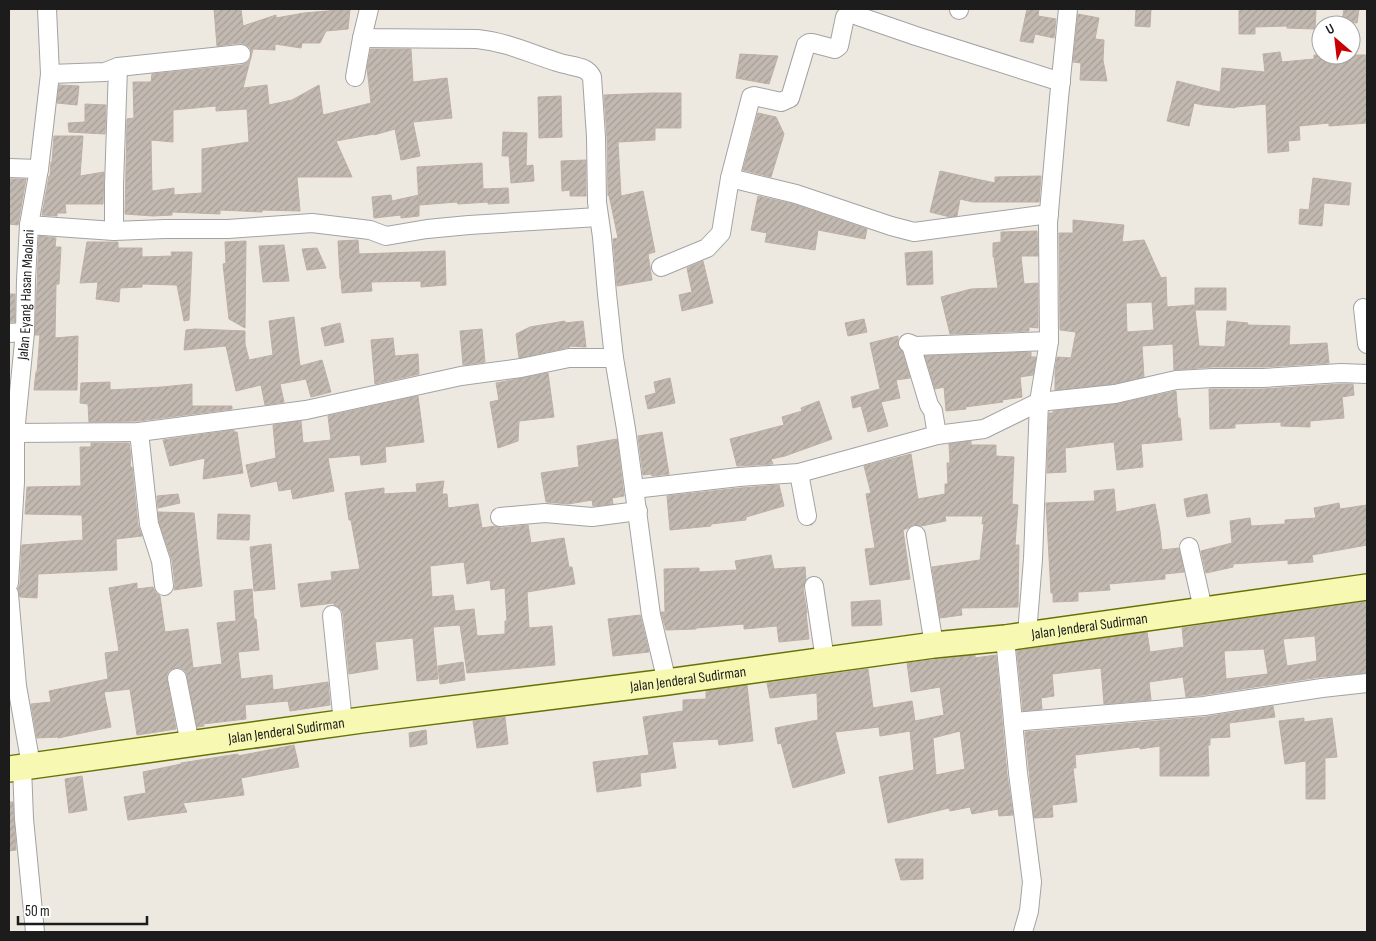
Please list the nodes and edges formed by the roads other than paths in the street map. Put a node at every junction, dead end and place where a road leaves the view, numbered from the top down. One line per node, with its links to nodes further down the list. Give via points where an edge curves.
1 (47, 9): 7 (street, Jalan Eyang Hasan Maolani)
2 (369, 9): 4 (street)
3 (1068, 9): 9 (street)
4 (362, 38): 8 (street); 14 (street, via 477,39 505,44 587,70 592,77)
5 (242, 54): 6 (street)
6 (118, 67): 7 (street, via 105,72); 16 (street)
7 (50, 74): 11 (street, Jalan Eyang Hasan Maolani)
8 (354, 77)
9 (1060, 82): 12 (street, via 851,14 846,17 839,46 835,49 812,43 806,45 790,98 781,102 750,97); 13 (street)
10 (9, 168): 11 (street)
11 (40, 169): 15 (street, Jalan Eyang Hasan Maolani)
12 (730, 178): 13 (street, via 796,194 914,232); 17 (street, via 721,233 707,248)
13 (1049, 214): 20 (street)
14 (598, 217): 16 (street, via 469,225 386,236 370,230 312,223 228,229); 22 (street)
15 (29, 225): 16 (street); 19 (street, Jalan Eyang Hasan Maolani, via 26,280)
16 (114, 231)
17 (661, 267)
18 (1363, 308): 21 (street)
19 (17, 333): 26 (street, Jalan Eyang Hasan Maolani)
20 (1049, 341): 24 (street); 27 (street, via 910,344 933,411)
21 (1367, 344)
22 (614, 358): 25 (street, via 569,358 461,376 306,410); 30 (street)
23 (1367, 374): 24 (street, via 1176,380 1115,394)
24 (1039, 402): 27 (street, via 984,429); 43 (street, via 1033,559)
25 (139, 432): 26 (street); 37 (street, via 149,524 161,562)
26 (15, 433): 28 (street, Jalan Eyang Hasan Maolani)
27 (937, 436): 29 (street)
28 (12, 451): 36 (street, Jalan Eyang Hasan Maolani)
29 (799, 473): 30 (street); 32 (street)
30 (634, 489): 31 (street)
31 (638, 510): 33 (street, via 592,517 545,513); 47 (street, via 651,614)
32 (807, 516)
33 (500, 517)
34 (916, 535): 44 (street)
35 (1189, 548): 41 (street)
36 (9, 583)
37 (164, 586)
38 (814, 586): 45 (street)
39 (1367, 587): 41 (main road, Jalan Jenderal Sudirman)
40 (9, 594): 52 (street)
41 (1203, 609): 43 (main road, Jalan Jenderal Sudirman)
42 (332, 615): 50 (street)
43 (1016, 636): 44 (main road, Jalan Jenderal Sudirman); 49 (street)
44 (934, 645): 45 (main road, Jalan Jenderal Sudirman)
45 (825, 660): 47 (main road, Jalan Jenderal Sudirman)
46 (177, 678): 51 (street)
47 (667, 682): 50 (main road, Jalan Jenderal Sudirman)
48 (1367, 683): 49 (street, via 1204,706)
49 (1013, 722): 54 (street, via 1032,882)
50 (343, 724): 51 (main road, Jalan Jenderal Sudirman)
51 (190, 744): 52 (main road, Jalan Jenderal Sudirman)
52 (21, 767): 53 (street)
53 (35, 932)
54 (1023, 932)

